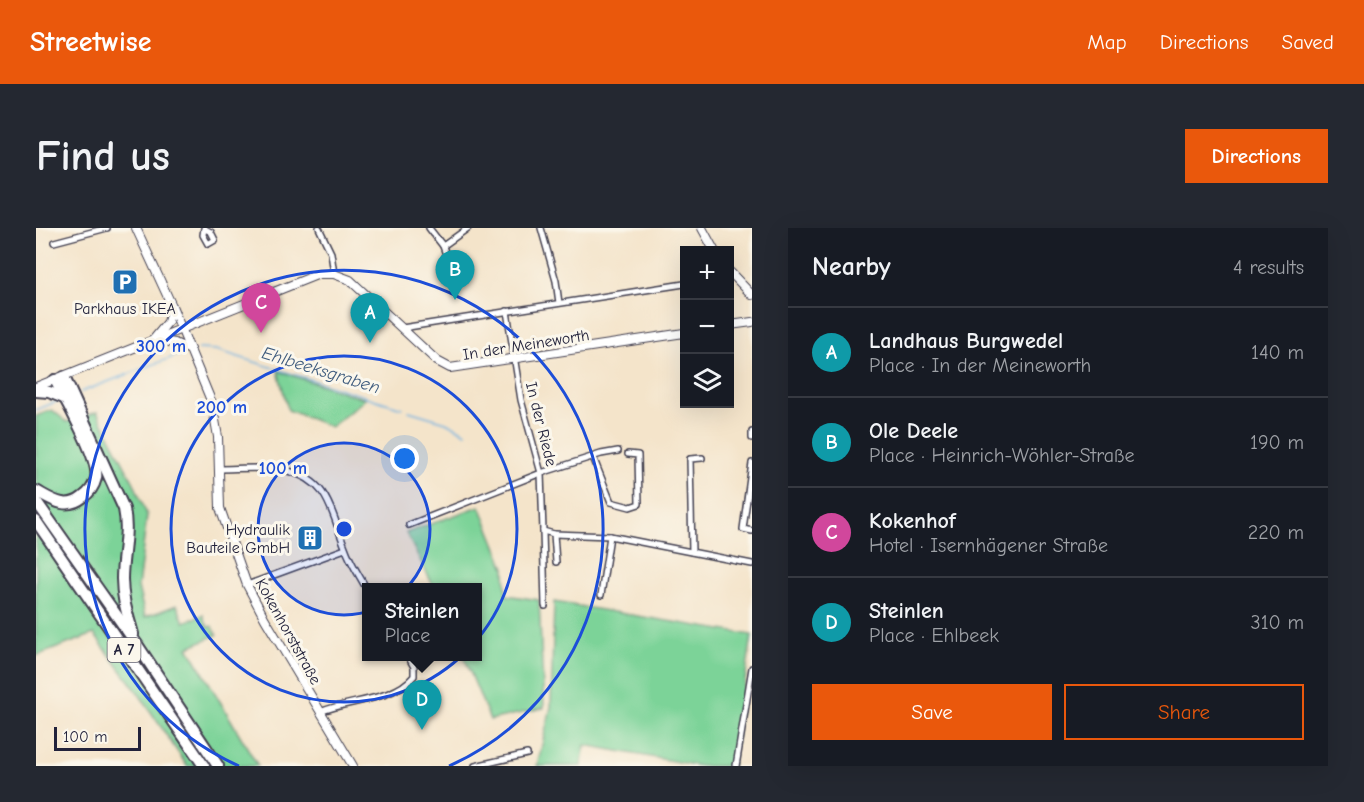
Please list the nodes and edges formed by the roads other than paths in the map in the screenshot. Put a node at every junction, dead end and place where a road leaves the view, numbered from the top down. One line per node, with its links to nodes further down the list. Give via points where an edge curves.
1 (107, 228): 8 (street)
2 (136, 228): 17 (main road, Kokenhorststraße)
3 (319, 228): 12 (street, via 331,253)
4 (429, 228): 9 (street)
5 (468, 228): 9 (street)
6 (702, 228): 10 (main road)
7 (544, 229): 16 (street)
8 (54, 242)
9 (443, 246): 11 (street)
10 (712, 246)
11 (447, 258)
12 (334, 274): 21 (main road, In der Meineworth, via 350,280); 22 (main road, via 311,276)
13 (734, 277): 15 (main road)
14 (680, 285): 16 (street)
15 (751, 292)
16 (559, 303): 18 (street)
17 (172, 306): 22 (main road, Kokenhorststraße); 24 (main road, via 168,322)
18 (507, 311): 21 (street); 26 (street, In der Riede)
19 (752, 322): 20 (main road)
20 (734, 324)
21 (402, 328): 26 (main road, In der Meineworth, via 437,362 450,368)
22 (181, 330): 24 (main road); 25 (main road, Kokenhorststraße)
23 (680, 334): 26 (main road, In der Meineworth)
24 (153, 341): 25 (main road, via 175,343); 27 (main road)
25 (190, 350): 37 (main road, Kokenhorststraße, via 214,412)
26 (515, 360): 38 (street, In der Riede, via 520,400)
27 (59, 378): 28 (main road); 29 (highway); 55 (highway, via 124,509 123,596)
28 (36, 389): 29 (highway)
29 (64, 398): 39 (highway, via 92,454 96,478 85,495 72,503 56,503)
30 (752, 432): 31 (street)
31 (752, 438)
32 (618, 452): 34 (street)
33 (628, 454): 34 (street, via 638,455 639,504 630,507 611,502)
34 (593, 457): 38 (street)
35 (702, 458): 48 (street, via 690,459)
36 (752, 463): 44 (street, via 743,529)
37 (218, 469): 47 (street, via 285,470 312,482 325,494); 52 (main road, Kokenhorststraße, via 223,521)
38 (541, 473): 42 (street); 43 (street, In der Riede)
39 (36, 491)
40 (36, 501): 55 (highway, A 7)
41 (36, 521): 61 (highway, A 7)
42 (409, 525)
43 (543, 531): 45 (street); 54 (street, In der Riede)
44 (752, 531)
45 (554, 534): 46 (street); 49 (street)
46 (610, 536): 48 (street); 53 (street)
47 (345, 549): 51 (street); 52 (street)
48 (692, 552): 50 (street)
49 (556, 562)
50 (752, 564)
51 (363, 583)
52 (247, 585): 59 (main road, Kokenhorststraße)
53 (601, 595)
54 (545, 606)
55 (136, 643): 62 (highway, A 7)
56 (411, 661): 59 (street, via 414,676 404,685 379,697)
57 (752, 668): 58 (street)
58 (749, 702): 65 (street)
59 (320, 712): 63 (main road, Kokenhorststraße)
60 (526, 754): 64 (street)
61 (204, 766)
62 (218, 766)
63 (353, 766)
64 (475, 766)
65 (736, 766)

